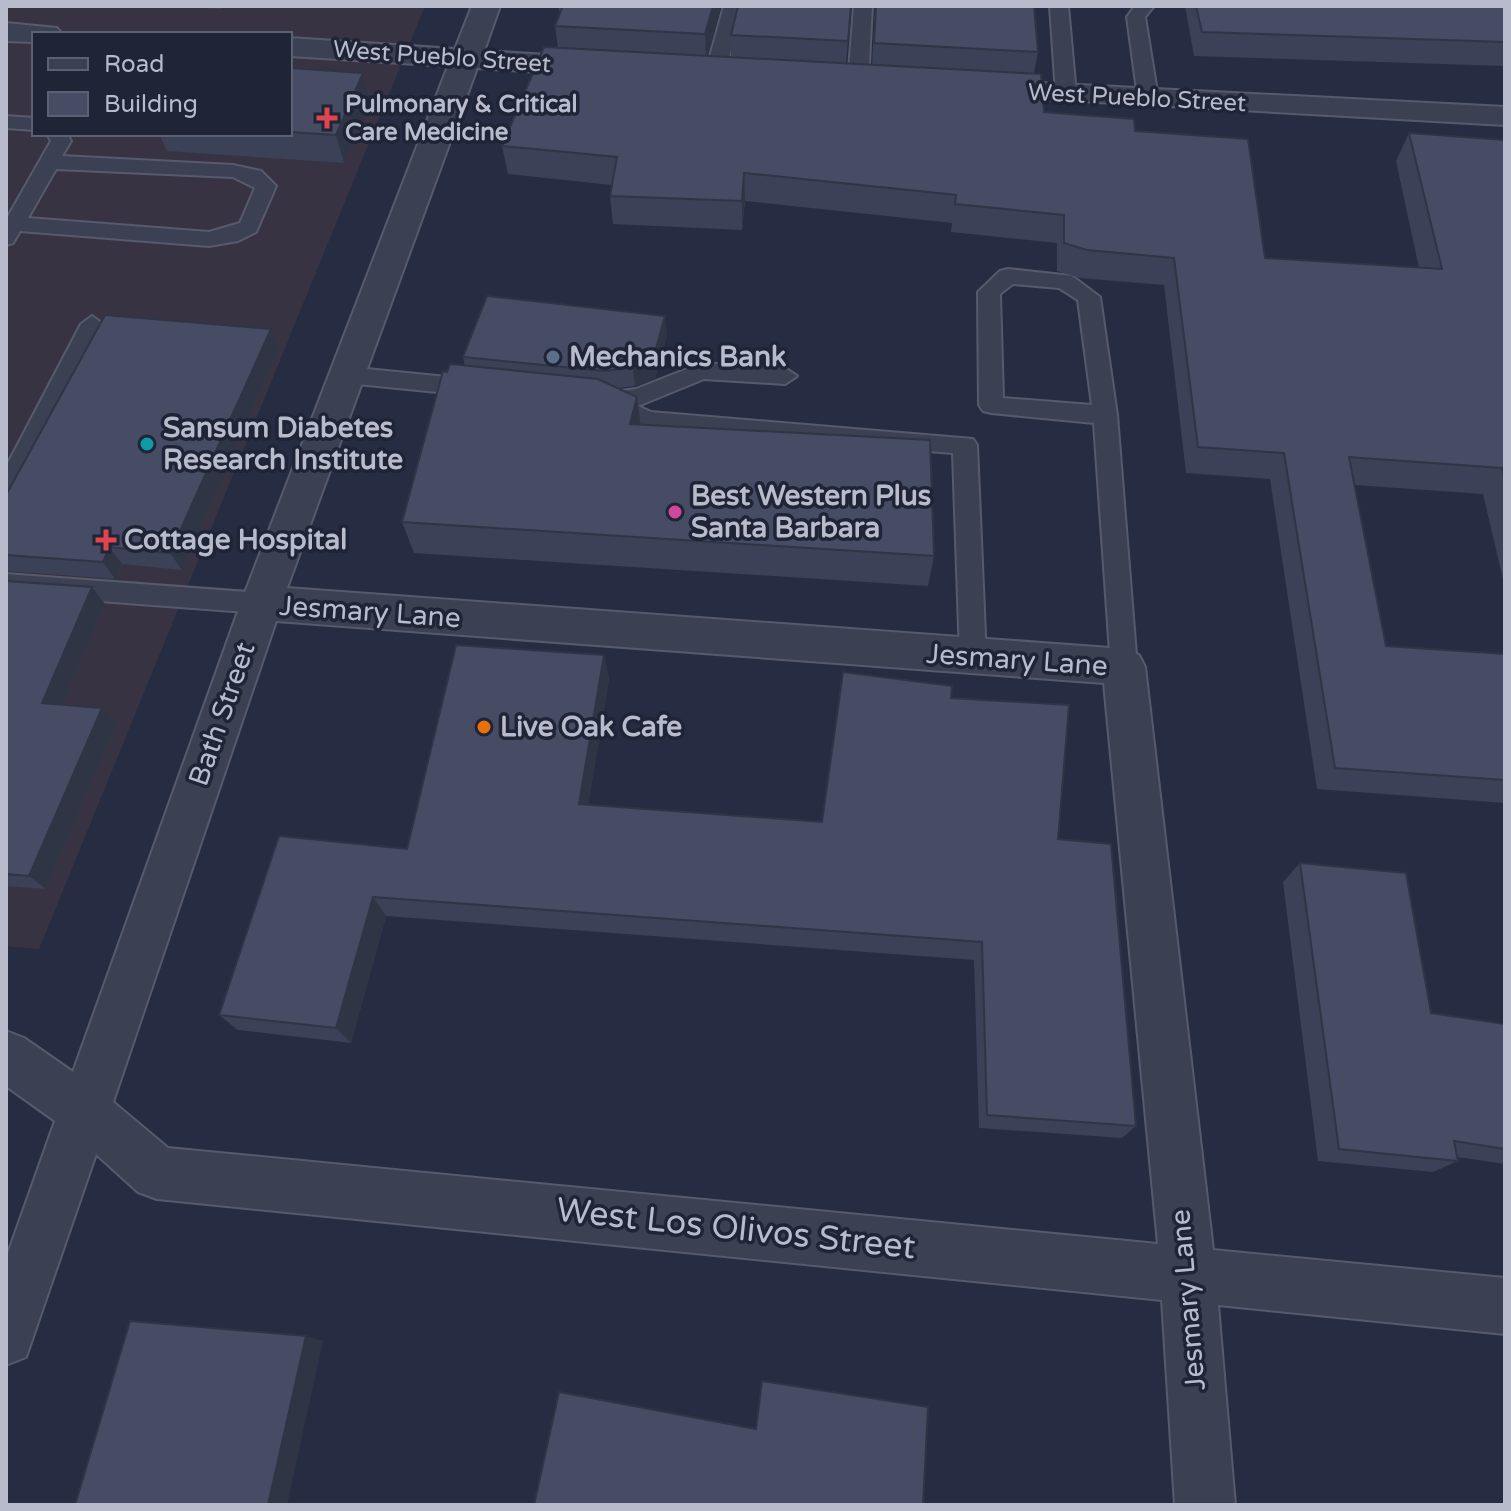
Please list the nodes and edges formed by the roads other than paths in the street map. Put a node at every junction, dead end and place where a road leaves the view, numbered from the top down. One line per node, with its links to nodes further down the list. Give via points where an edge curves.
1 (486, 6): 9 (street, Bath Street)
2 (733, 6): 11 (lane)
3 (863, 6): 14 (lane)
4 (1059, 6): 16 (lane)
5 (1145, 6): 17 (lane, via 1136,17)
6 (6, 32): 7 (street)
7 (32, 33)
8 (292, 47): 9 (street, West Pueblo Street)
9 (464, 60): 10 (street, West Pueblo Street); 25 (street, Bath Street)
10 (626, 69)
11 (700, 73): 12 (street)
12 (747, 76)
13 (826, 80): 14 (street)
14 (873, 83)
15 (962, 88): 16 (street, West Pueblo Street)
16 (1066, 94): 17 (street, West Pueblo Street)
17 (1148, 98): 18 (street, West Pueblo Street)
18 (1505, 116)
19 (6, 122): 20 (lane)
20 (32, 124)
21 (58, 136): 22 (lane, via 61,141)
22 (50, 162): 23 (lane); 23 (lane, via 233,171 254,176 266,186 249,227 220,238)
23 (10, 231)
24 (92, 324): 31 (lane)
25 (347, 375): 27 (lane); 33 (street, Bath Street)
26 (785, 376): 29 (lane, via 702,371 639,397)
27 (505, 391)
28 (579, 398): 29 (lane)
29 (608, 401): 34 (lane, via 647,420 965,445)
30 (1105, 415): 30 (lane, via 991,405 989,292 1008,276 1064,281 1089,297); 35 (lane)
31 (6, 491)
32 (6, 584): 33 (lane)
33 (261, 603): 34 (street, Jesmary Lane); 37 (street, Bath Street)
34 (973, 658): 35 (street, Jesmary Lane)
35 (1124, 667): 38 (street, Jesmary Lane)
36 (6, 1056): 37 (street, West Los Olivos Street)
37 (86, 1112): 38 (street, West Los Olivos Street, via 157,1173); 40 (street, Bath Street)
38 (1188, 1273): 39 (street, West Los Olivos Street); 41 (street, Jesmary Lane)
39 (1505, 1306)
40 (6, 1337)
41 (1205, 1505)

